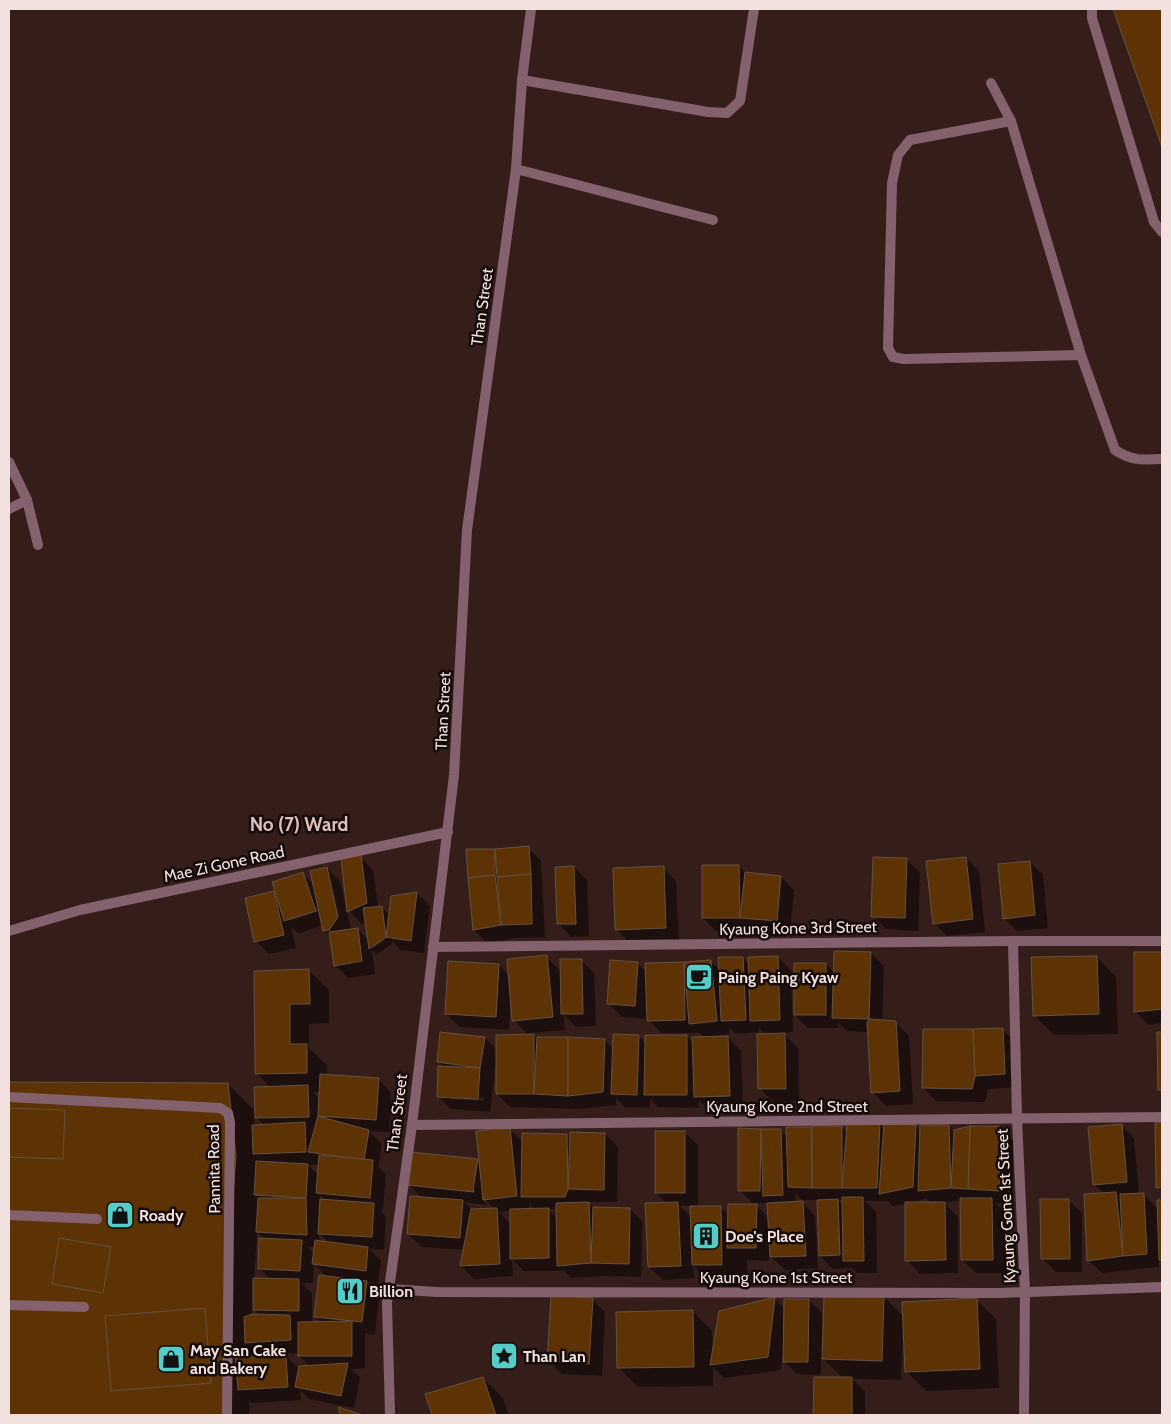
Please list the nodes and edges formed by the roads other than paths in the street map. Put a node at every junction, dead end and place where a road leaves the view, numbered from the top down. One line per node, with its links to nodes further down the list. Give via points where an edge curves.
1 (531, 9): 4 (street, Than Street)
2 (754, 9): 4 (street, via 740,101 727,113)
3 (1092, 9): 9 (street, via 1092,18 1154,222)
4 (522, 80): 7 (street, Than Street)
5 (991, 83): 6 (street)
6 (1011, 121): 10 (street); 10 (street, via 910,140 898,155 892,183 888,348 893,357 904,359)
7 (516, 169): 8 (street); 16 (street, Than Street, via 468,530)
8 (713, 220)
9 (1162, 232)
10 (1081, 355): 11 (street, via 1115,450 1140,460)
11 (1162, 459)
12 (9, 462): 13 (street)
13 (27, 500): 14 (street); 15 (street)
14 (9, 509)
15 (38, 545)
16 (448, 832): 17 (street, Mae Zi Gone Road, via 80,910); 20 (street, Than Street)
17 (9, 931)
18 (1013, 941): 19 (street, Kyaung Kone 3rd Street); 20 (street, Kyaung Kone 3rd Street); 23 (street, Kyaung Gone 1st Street)
19 (1162, 941)
20 (433, 947): 24 (street, Than Street)
21 (9, 1097): 32 (street, Pannita Road, via 220,1108 228,1113)
22 (1162, 1117): 23 (street, Kyaung Kone 2nd Street)
23 (1017, 1119): 24 (street, Kyaung Kone 2nd Street); 29 (street, Kyaung Gone 1st Street)
24 (412, 1124): 28 (street, Than Street)
25 (9, 1214): 26 (street)
26 (97, 1219)
27 (1162, 1287): 29 (street, Kyaung Kone 1st Street)
28 (390, 1289): 29 (street, Kyaung Kone 1st Street, via 437,1292); 33 (street, Than Street, via 387,1303)
29 (1025, 1292): 34 (street, Kyaung Gone 1st Street)
30 (9, 1304): 31 (street)
31 (84, 1307)
32 (227, 1415)
33 (390, 1415)
34 (1024, 1415)

